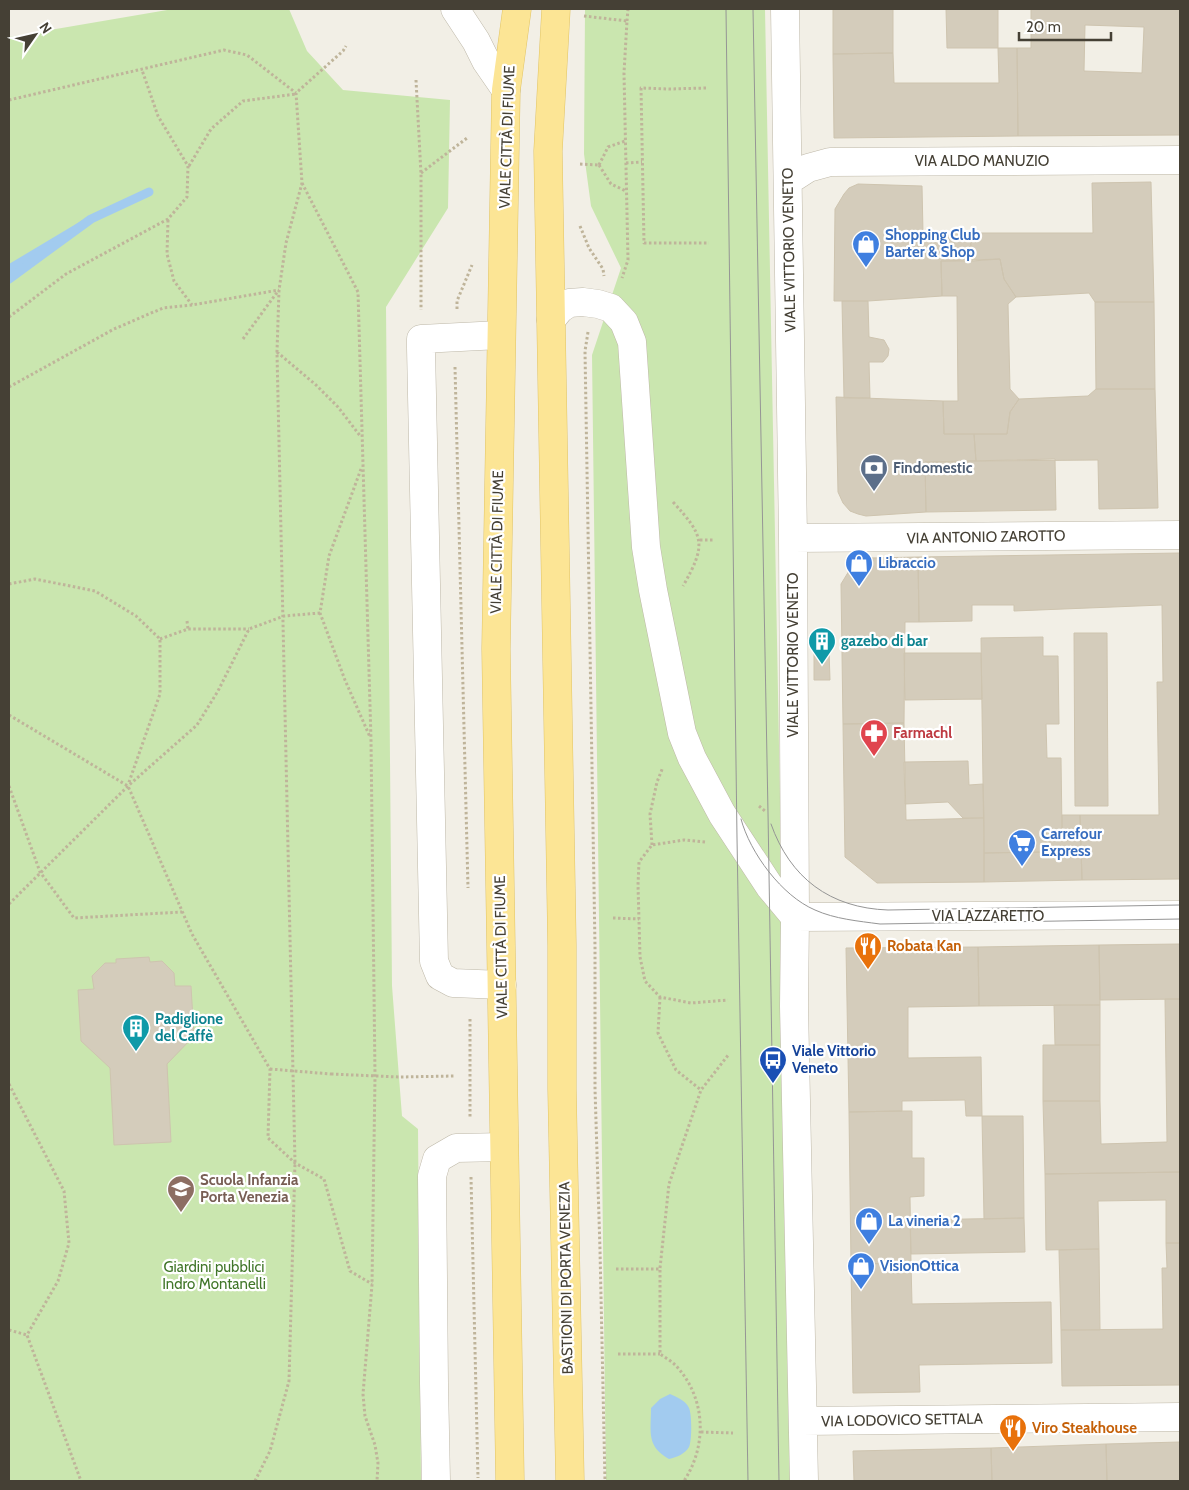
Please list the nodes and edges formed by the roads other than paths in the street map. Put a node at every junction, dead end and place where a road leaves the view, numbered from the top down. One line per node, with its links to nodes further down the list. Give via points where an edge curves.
1 (455, 9): 5 (street)
2 (517, 9): 5 (main road, VIALE CITTÀ DI FIUME)
3 (785, 9): 7 (street, VIALE VITTORIO VENETO)
4 (569, 13): 8 (main road, via 548,151)
5 (506, 90): 9 (main road, VIALE CITTÀ DI FIUME)
6 (1180, 160): 7 (street, VIA ALDO MANUZIO, via 830,162 808,168)
7 (788, 181): 11 (street, VIALE VITTORIO VENETO)
8 (551, 320): 13 (street, via 569,303 583,302 611,308 624,322 632,342 646,547 682,733 722,814 770,887); 20 (main road, BASTIONI DI PORTA VENEZIA)
9 (500, 335): 14 (main road, VIALE CITTÀ DI FIUME, via 496,649); 14 (street, via 421,338 434,961 440,976 454,983)
10 (1180, 535): 11 (street, VIA ANTONIO ZAROTTO)
11 (793, 538): 13 (street, VIALE VITTORIO VENETO)
12 (1180, 915): 13 (street, VIA LAZZARETTO)
13 (795, 917): 17 (street, VIALE VITTORIO VENETO)
14 (502, 985): 15 (main road, VIALE CITTÀ DI FIUME)
15 (504, 1147): 18 (street, via 456,1148 437,1159 432,1176); 19 (main road)
16 (1180, 1417): 17 (street, VIA LODOVICO SETTALA)
17 (803, 1421): 21 (street, VIALE VITTORIO VENETO)
18 (436, 1481)
19 (510, 1481)
20 (570, 1481)
21 (804, 1481)

